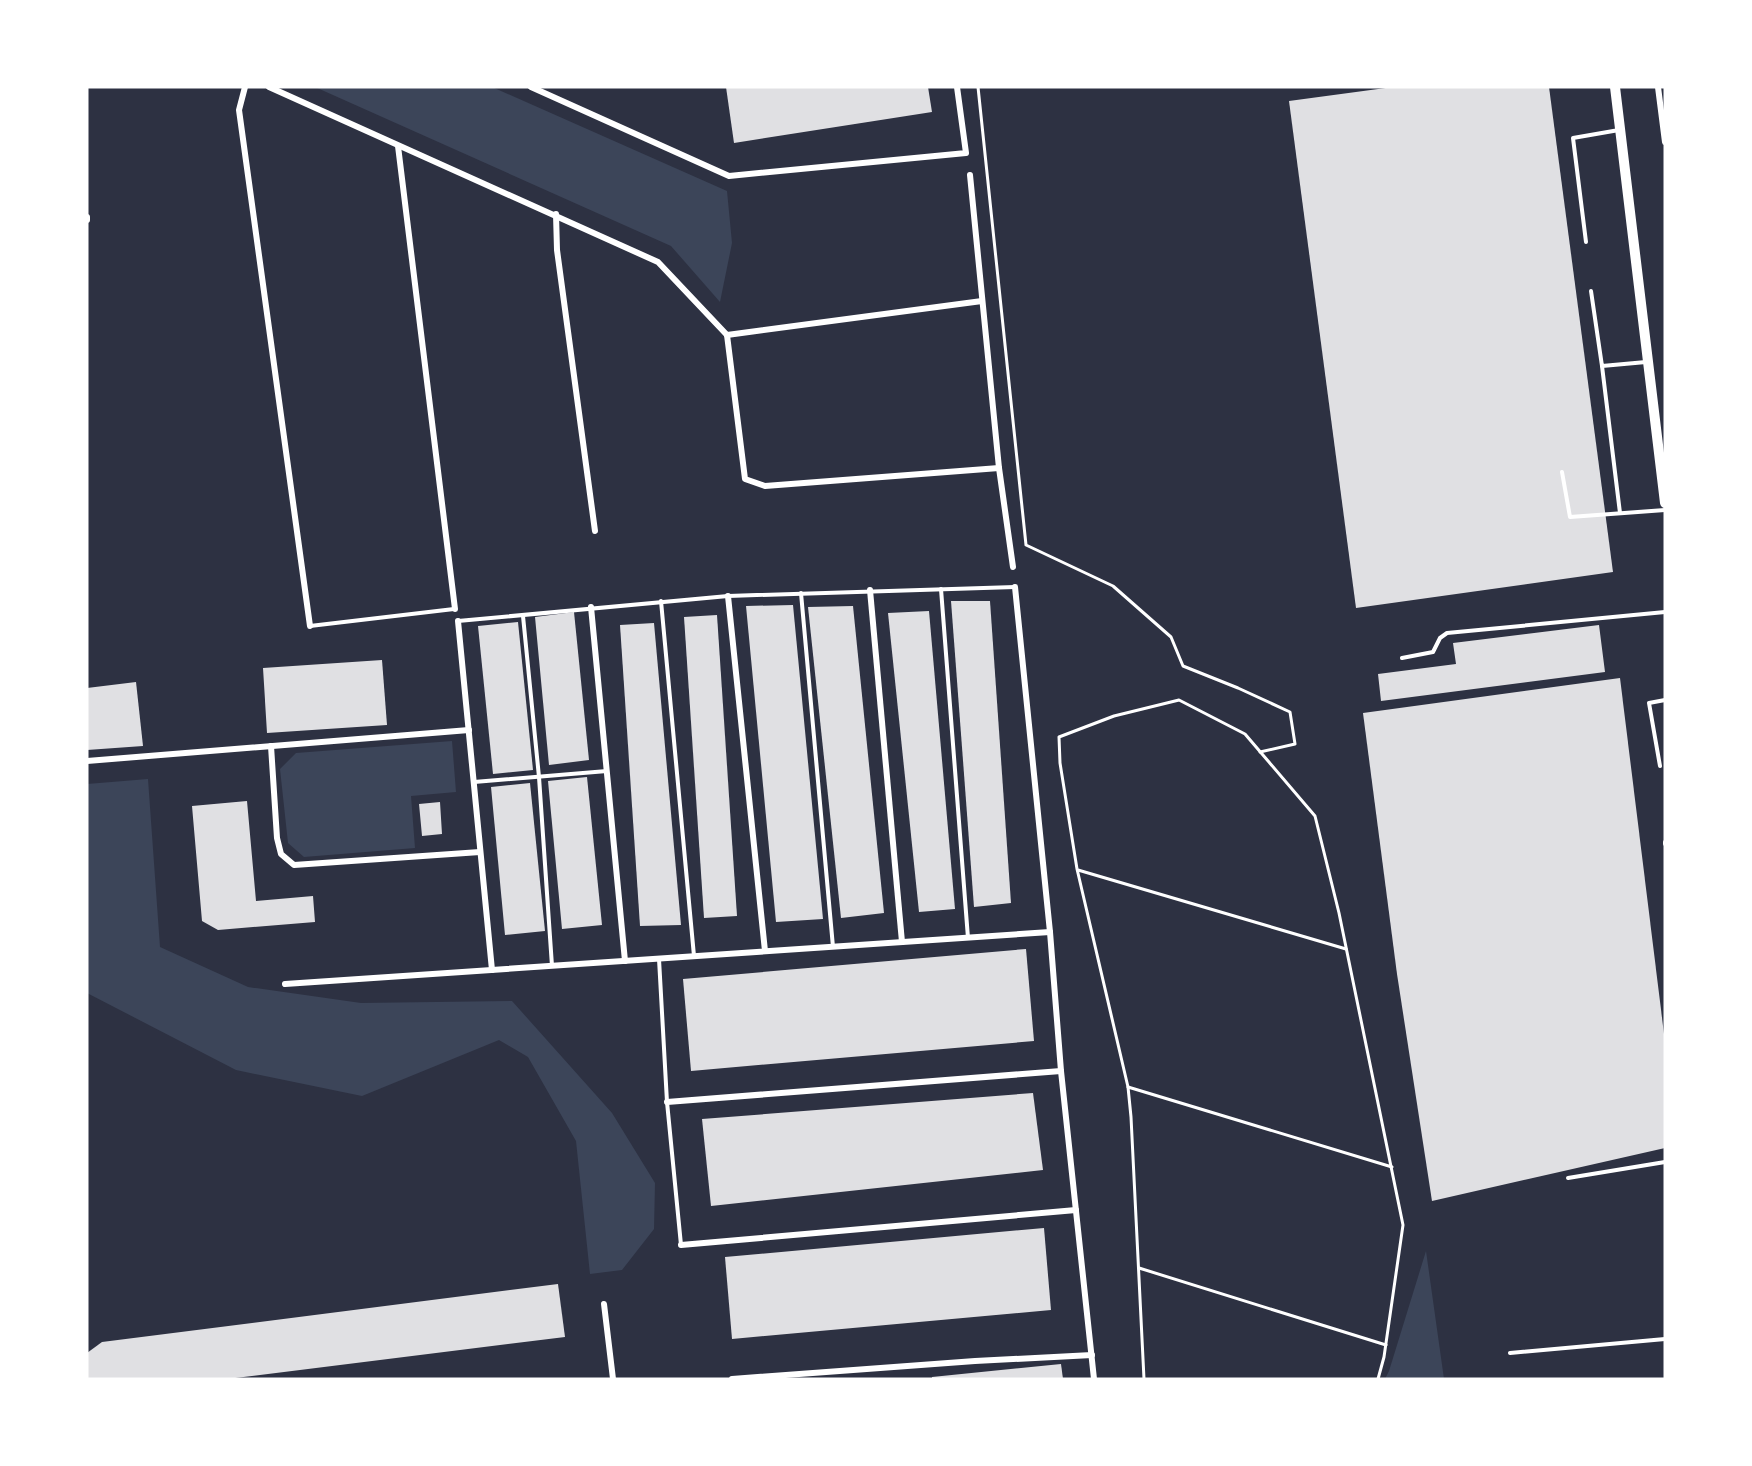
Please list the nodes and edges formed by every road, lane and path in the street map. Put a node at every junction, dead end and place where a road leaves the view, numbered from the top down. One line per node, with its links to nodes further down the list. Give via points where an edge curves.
1 (246, 87): 39 (street, via 239,110)
2 (269, 87): 11 (street)
3 (957, 87): 7 (street, via 966,153 729,176)
4 (978, 87): 44 (path, via 1026,545 1113,586 1171,637 1183,666 1290,712 1295,744)
5 (1615, 87): 9 (street)
6 (1658, 87): 8 (street)
7 (534, 88)
8 (1663, 105): 10 (street)
9 (1620, 130): 14 (lane, via 1573,138); 18 (street)
10 (1665, 142)
11 (398, 146): 13 (street); 35 (street)
12 (970, 175): 16 (street)
13 (556, 214): 17 (street, via 658,262); 26 (street, via 557,250)
14 (1586, 242)
15 (1591, 291): 19 (lane)
16 (982, 301): 17 (street); 21 (street)
17 (727, 335): 21 (street, via 745,479 765,486)
18 (1647, 362): 19 (lane); 20 (street)
19 (1602, 366): 25 (lane)
20 (1662, 457): 23 (street)
21 (999, 468): 27 (street)
22 (1562, 472): 25 (lane, via 1570,517)
23 (1665, 503)
24 (1665, 510): 25 (lane)
25 (1620, 513)
26 (595, 531)
27 (1012, 567)
28 (1015, 587): 29 (lane); 52 (street)
29 (940, 589): 30 (lane); 53 (lane)
30 (870, 590): 31 (lane); 54 (street)
31 (801, 593): 32 (lane); 55 (lane)
32 (728, 596): 33 (lane); 57 (street)
33 (661, 601): 34 (lane); 58 (lane)
34 (591, 608): 37 (lane); 47 (street)
35 (455, 609): 39 (lane)
36 (1665, 612): 40 (lane, via 1447,633 1433,652)
37 (523, 616): 38 (lane); 48 (lane)
38 (458, 621): 42 (street)
39 (310, 626)
40 (1402, 658)
41 (1665, 700): 46 (lane, via 1649,703)
42 (469, 730): 43 (street); 49 (street)
43 (271, 746): 45 (street); 50 (street, via 277,838 281,854 294,866)
44 (1260, 752): 51 (path, via 1245,734 1179,700 1114,716 1059,737); 56 (path, via 1315,816)
45 (87, 761)
46 (1660, 766)
47 (608, 771): 48 (lane); 60 (street)
48 (538, 777): 49 (lane); 61 (lane)
49 (474, 782): 50 (street)
50 (480, 852): 62 (street)
51 (1077, 870): 56 (path); 65 (path)
52 (1050, 932): 53 (street); 64 (street)
53 (968, 938): 54 (street)
54 (902, 942): 55 (street)
55 (833, 947): 57 (street)
56 (1346, 949): 68 (path)
57 (765, 951): 58 (street)
58 (694, 956): 59 (street)
59 (659, 958): 60 (street); 66 (lane)
60 (625, 961): 61 (street)
61 (552, 966): 62 (street)
62 (492, 970): 63 (street)
63 (285, 984)
64 (1061, 1071): 66 (street); 70 (street)
65 (1128, 1087): 68 (path); 72 (path)
66 (667, 1101): 71 (lane)
67 (1665, 1162): 69 (lane)
68 (1392, 1167): 75 (path, via 1403,1225)
69 (1568, 1178)
70 (1076, 1210): 71 (street); 77 (street)
71 (681, 1245)
72 (1139, 1268): 75 (path); 81 (path)
73 (604, 1304): 78 (street)
74 (1665, 1339): 76 (lane)
75 (1386, 1345): 82 (path)
76 (1510, 1353)
77 (1092, 1355): 79 (street); 80 (street)
78 (613, 1379)
79 (732, 1379)
80 (1094, 1379)
81 (1144, 1379)
82 (1378, 1379)

